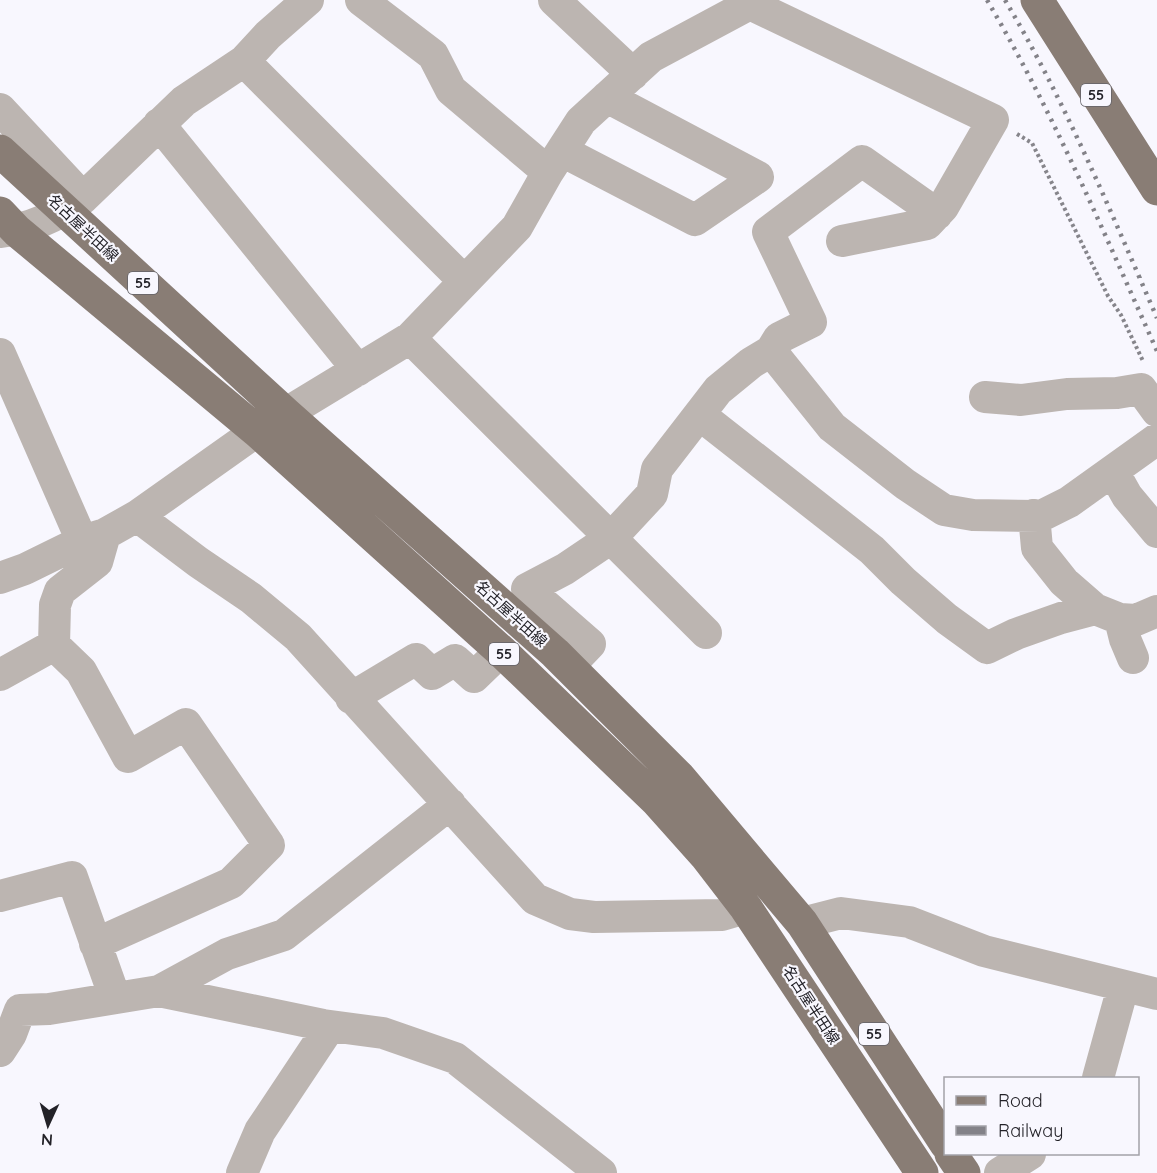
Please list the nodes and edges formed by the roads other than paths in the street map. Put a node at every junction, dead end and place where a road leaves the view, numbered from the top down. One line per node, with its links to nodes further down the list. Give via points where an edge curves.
1 (308, 0): 6 (street)
2 (361, 0): 12 (street, via 433,55 451,90)
3 (554, 0): 7 (street)
4 (1037, 0): 13 (main road, 55)
5 (749, 2): 7 (street, via 651,57); 15 (street, via 993,120)
6 (244, 61): 10 (street, via 184,101); 18 (street)
7 (633, 74): 8 (street)
8 (607, 97): 12 (street, via 581,121); 12 (street, via 758,177 695,220)
9 (0, 109): 14 (street)
10 (159, 124): 14 (street); 22 (street)
11 (0, 151): 14 (main road, 名古屋半田線 / 55)
12 (555, 161): 18 (street, via 517,227)
13 (1157, 189)
14 (74, 205): 16 (street); 25 (main road, 名古屋半田線 / 55)
15 (937, 214): 17 (street, via 927,224); 20 (street, via 862,161 768,232 811,322 779,338)
16 (6, 226): 27 (main road, 名古屋半田線 / 55)
17 (842, 241)
18 (464, 281): 19 (street)
19 (410, 338): 22 (street); 34 (street)
20 (771, 351): 26 (street, via 718,390); 30 (street, via 832,428 944,510 973,515)
21 (0, 354): 33 (street)
22 (358, 370): 25 (street)
23 (985, 398): 24 (street, via 1021,400 1141,389)
24 (1157, 411)
25 (286, 414): 27 (street); 42 (main road, 名古屋半田線 / 55)
26 (700, 415): 34 (street, via 657,469 652,494); 37 (street, via 872,550 947,619 987,648 1016,634)
27 (257, 431): 31 (street); 40 (main road, 名古屋半田線 / 55)
28 (1157, 439): 29 (street)
29 (1113, 471): 30 (street, via 1069,502 1041,516); 32 (street, via 1127,496)
30 (1034, 515): 37 (street, via 1037,548 1064,582)
31 (137, 516): 33 (street); 44 (street, via 298,637)
32 (1157, 532)
33 (94, 538): 35 (street); 39 (street, via 97,562 60,591 55,605)
34 (611, 538): 38 (street); 42 (street, via 527,590 590,644)
35 (0, 578)
36 (1157, 611): 37 (street, via 1136,621)
37 (1108, 614): 41 (street)
38 (706, 633)
39 (54, 645): 43 (street); 49 (street, via 81,671 128,757 186,724 269,845 231,883)
40 (501, 651): 44 (street, via 474,677 455,660 432,674 416,659); 47 (main road, 名古屋半田線 / 55, via 656,800)
41 (1133, 658)
42 (569, 666): 48 (main road, 名古屋半田線 / 55, via 679,777)
43 (0, 675)
44 (351, 698): 45 (street)
45 (450, 804): 47 (street, via 535,899 570,914 722,915); 51 (street, via 284,935 226,954)
46 (0, 896): 49 (street, via 72,877)
47 (746, 908): 62 (main road, 名古屋半田線 / 55)
48 (802, 923): 50 (street, via 841,914 909,922 984,951); 57 (main road, 名古屋半田線 / 55)
49 (95, 944): 53 (street)
50 (1123, 987): 52 (street); 56 (street)
51 (159, 991): 53 (street); 54 (street)
52 (1157, 994)
53 (115, 998): 55 (street, via 20,1010)
54 (330, 1026): 60 (street, via 260,1131); 61 (street, via 383,1033 454,1058)
55 (0, 1051)
56 (1098, 1077)
57 (944, 1142)
58 (952, 1155): 63 (main road)
59 (1028, 1155): 64 (street)
60 (242, 1173)
61 (600, 1173)
62 (922, 1173)
63 (964, 1173)
64 (1000, 1173)

